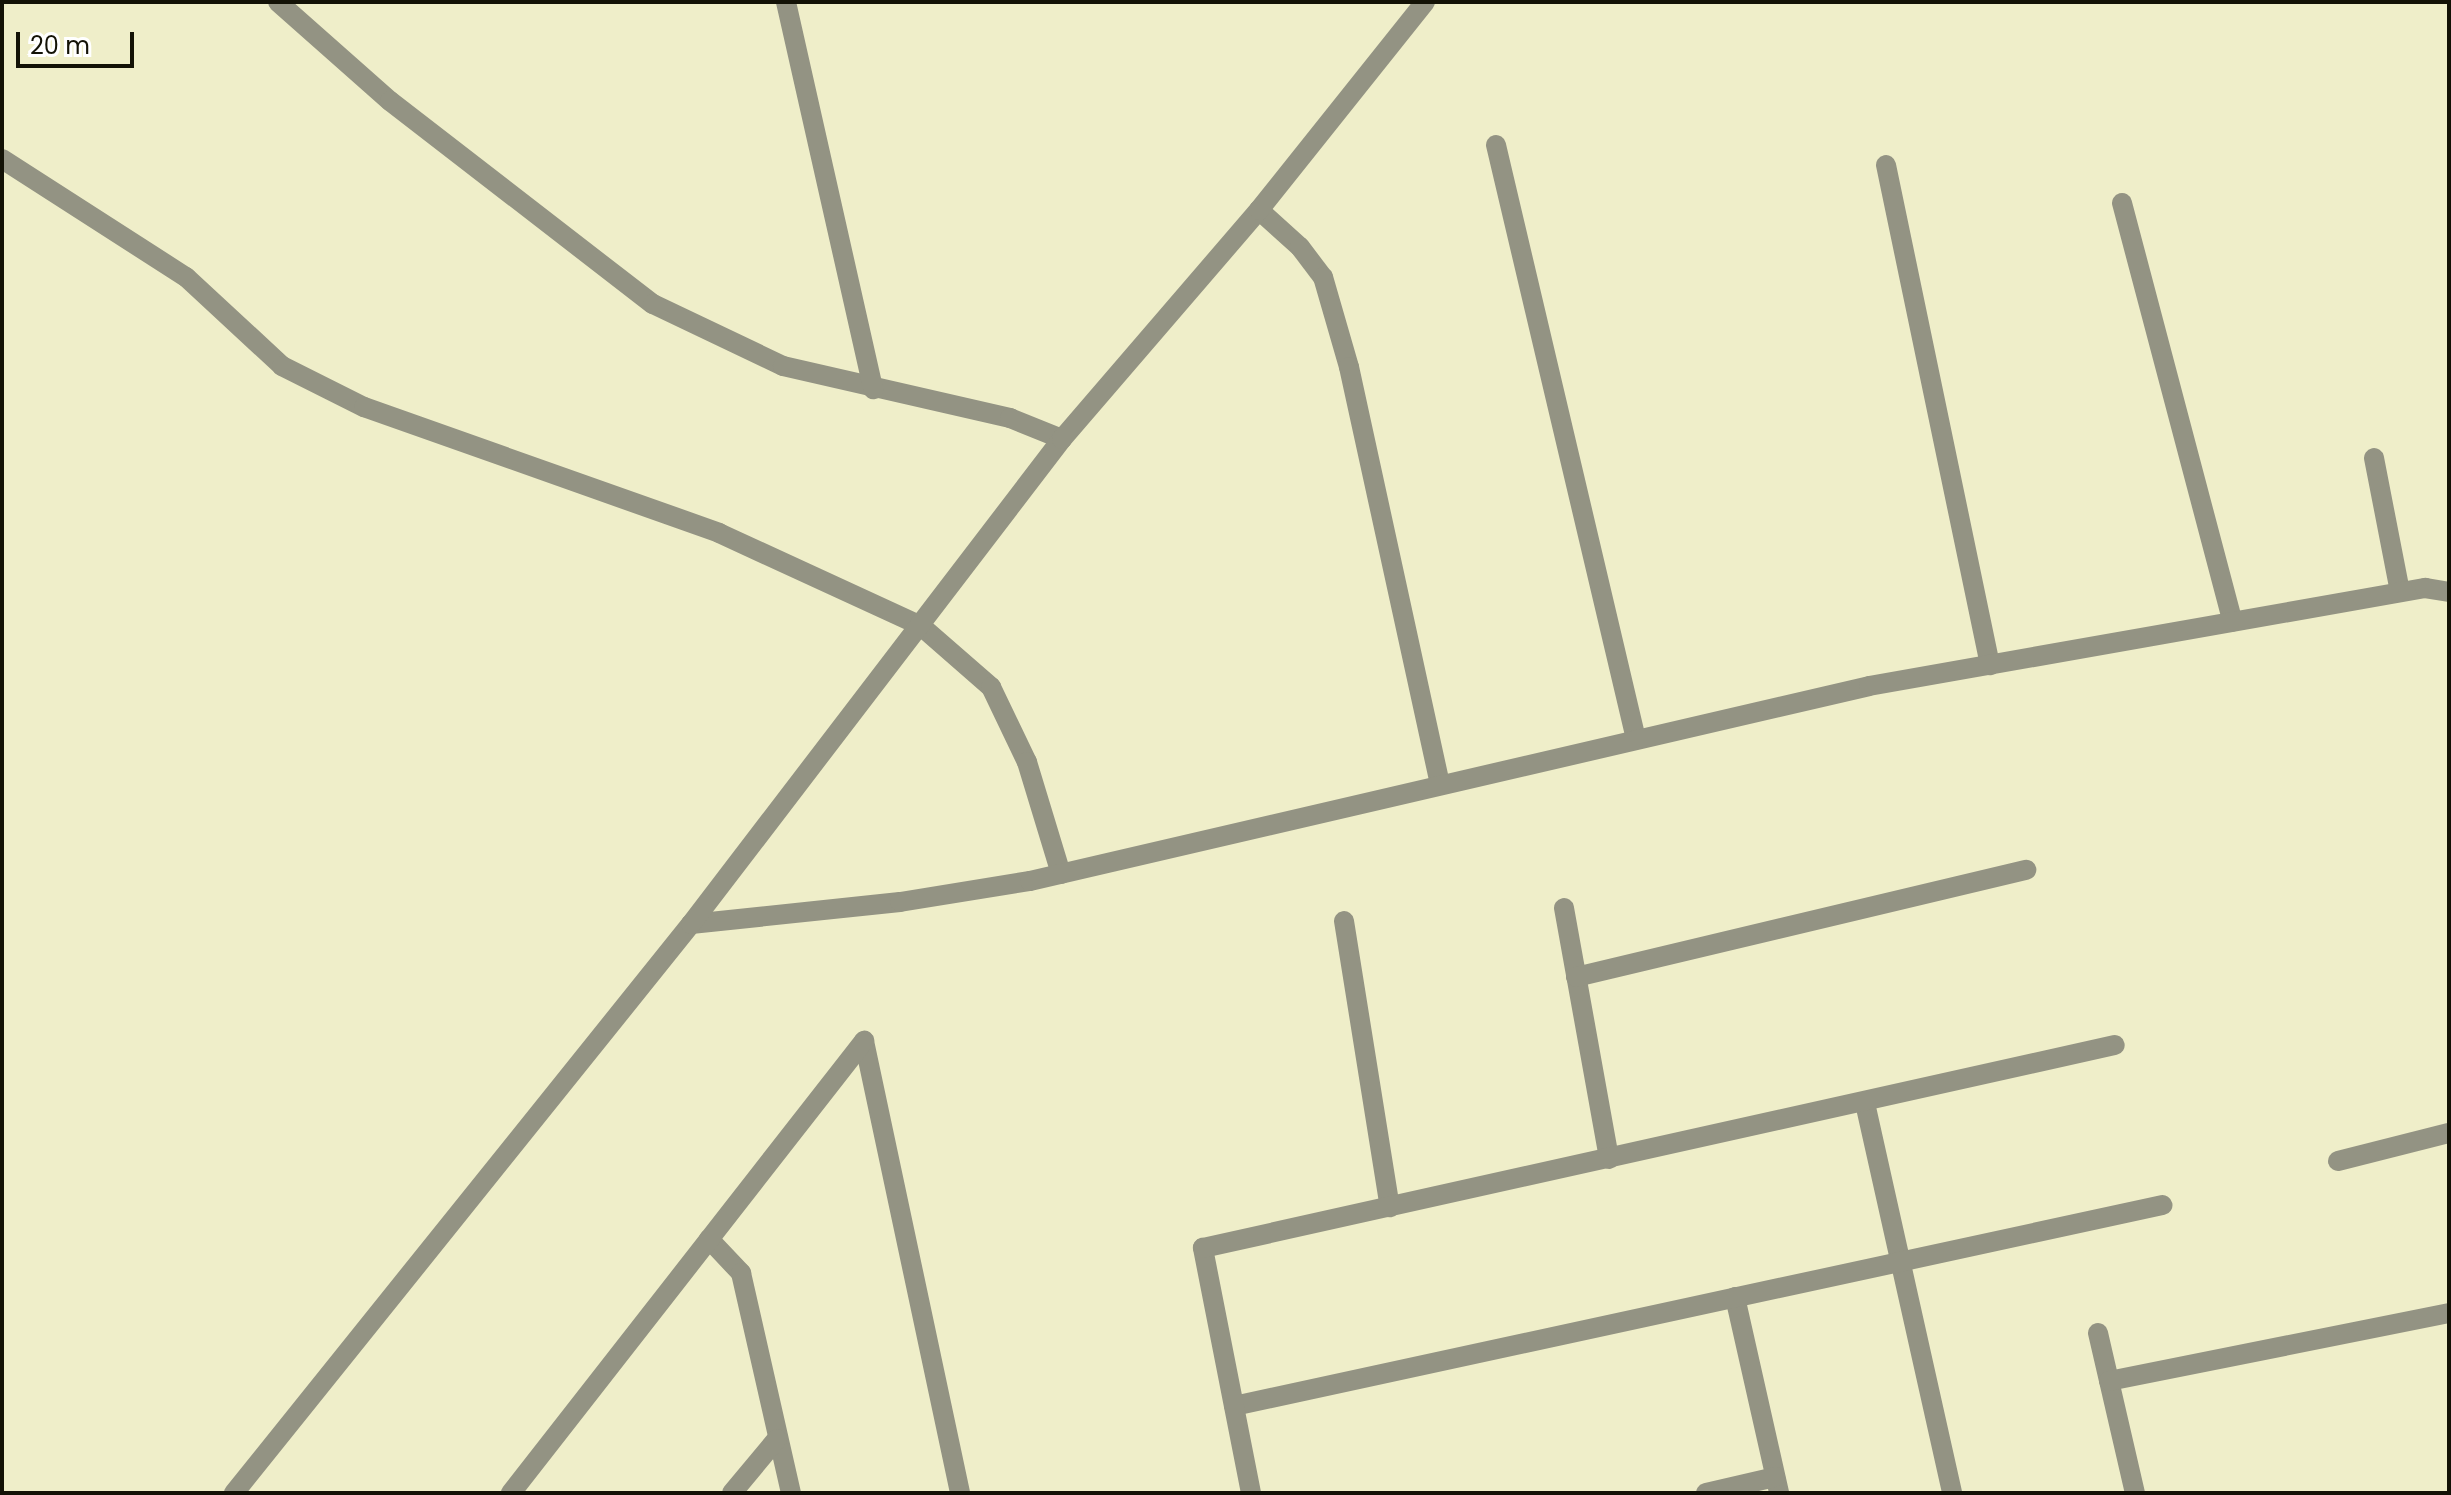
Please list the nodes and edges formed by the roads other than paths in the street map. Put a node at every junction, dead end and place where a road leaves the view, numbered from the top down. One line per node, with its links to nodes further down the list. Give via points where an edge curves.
1 (278, 2): 9 (street, via 390,101 653,304 783,366)
2 (786, 2): 9 (street)
3 (1425, 2): 8 (street)
4 (1496, 145): 17 (street)
5 (2, 159): 15 (street, via 186,277 282,366 364,407 719,533)
6 (1886, 165): 16 (street)
7 (2122, 203): 14 (street)
8 (1259, 210): 10 (street); 18 (street, via 1300,247 1323,277 1349,367)
9 (873, 389): 10 (street, via 1010,418)
10 (1062, 439): 15 (street)
11 (2374, 458): 12 (street)
12 (2400, 592): 13 (street); 14 (street)
13 (2449, 592)
14 (2233, 622): 16 (street)
15 (921, 626): 20 (street, via 991,687 1027,762); 23 (street)
16 (1990, 665): 17 (street)
17 (1636, 739): 18 (street)
18 (1440, 784): 20 (street)
19 (2026, 870): 24 (street)
20 (1061, 874): 23 (street, via 900,902)
21 (1564, 908): 24 (street)
22 (1344, 921): 31 (street)
23 (691, 924): 41 (street)
24 (1576, 977): 28 (street)
25 (2115, 1045): 26 (street)
26 (1865, 1103): 28 (street); 33 (street)
27 (2449, 1133): 29 (street)
28 (1609, 1159): 31 (street)
29 (2338, 1161)
30 (2163, 1205): 33 (street)
31 (1390, 1207): 38 (street, via 1203,1248)
32 (709, 1239): 39 (street, via 741,1273); 42 (street); 45 (street, via 864,1041)
33 (1902, 1261): 34 (street); 48 (street)
34 (1735, 1297): 38 (street); 40 (street)
35 (2449, 1313): 37 (street)
36 (2098, 1333): 37 (street)
37 (2109, 1381): 49 (street)
38 (1234, 1406): 46 (street)
39 (777, 1439): 43 (street); 44 (street)
40 (1777, 1485): 47 (street)
41 (234, 1493)
42 (511, 1493)
43 (732, 1493)
44 (791, 1493)
45 (960, 1493)
46 (1251, 1493)
47 (1706, 1493)
48 (1952, 1493)
49 (2135, 1493)

